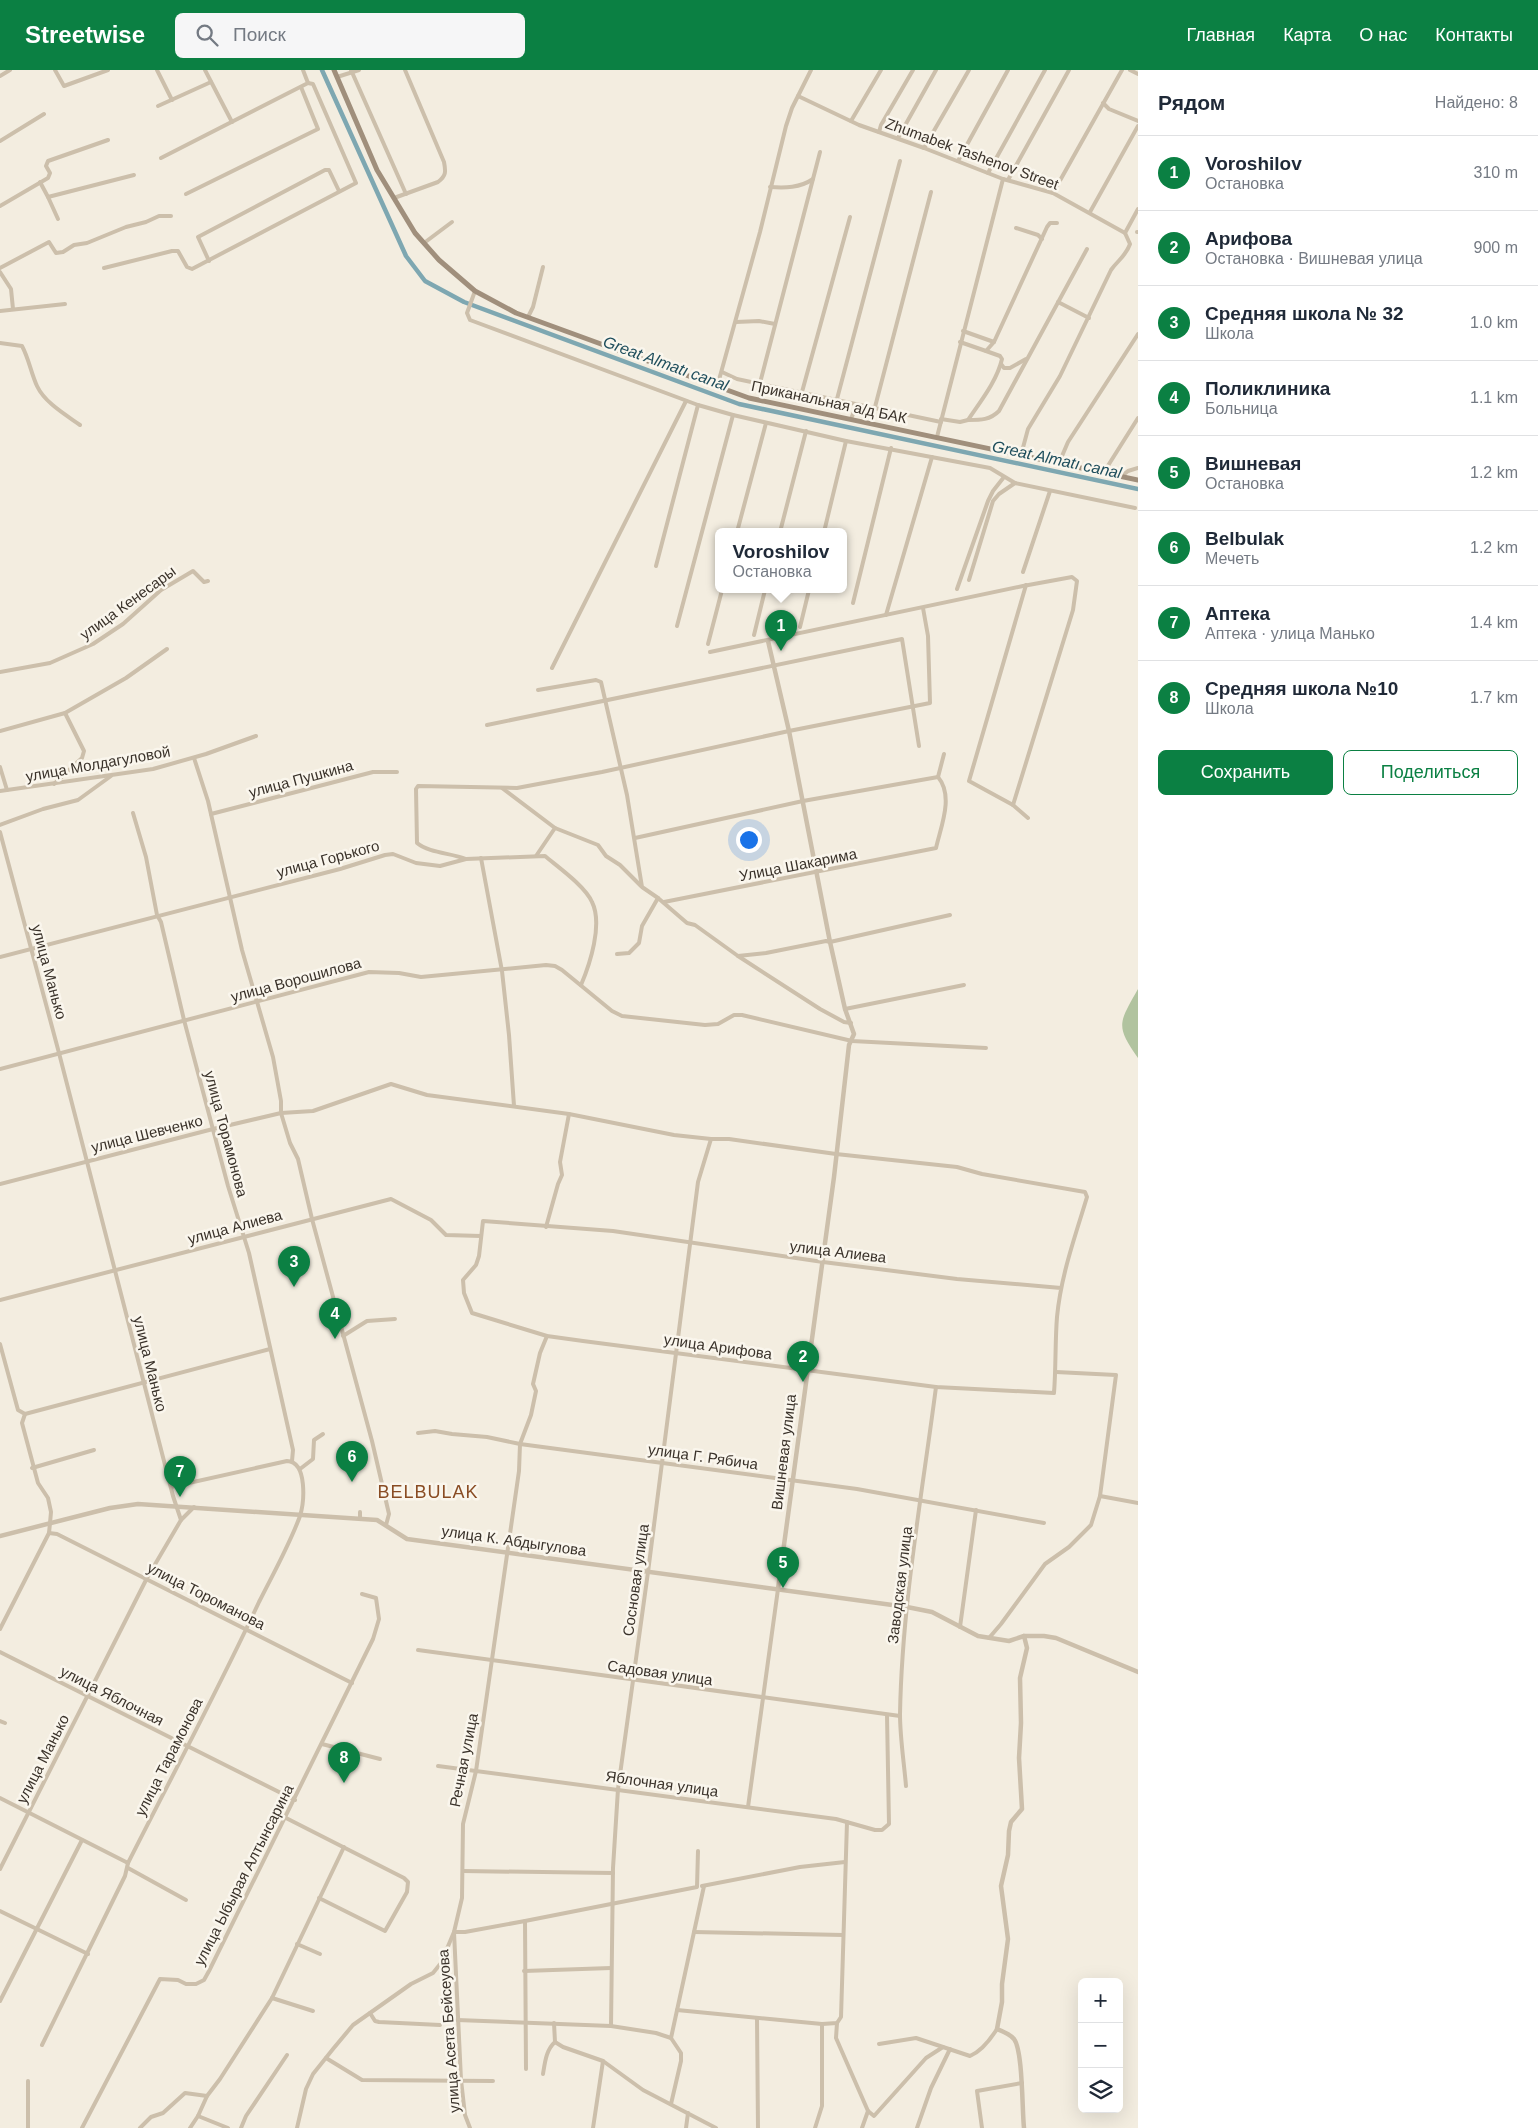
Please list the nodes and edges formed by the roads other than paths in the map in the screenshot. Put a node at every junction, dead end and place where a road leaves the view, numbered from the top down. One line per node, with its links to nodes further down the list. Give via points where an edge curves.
1 (10, 70): 22 (street)
2 (55, 70): 3 (street, via 64,86)
3 (108, 70)
4 (157, 70): 28 (street)
5 (206, 70): 24 (street)
6 (303, 70): 25 (street)
7 (334, 70): 23 (main road, Приканальная а/д БАК)
8 (359, 70): 20 (street)
9 (405, 70): 55 (street, via 446,171 438,182)
10 (811, 70): 27 (street)
11 (881, 70): 32 (street)
12 (914, 70): 36 (street)
13 (936, 70): 37 (street)
14 (969, 70): 40 (street)
15 (1008, 70): 44 (street)
16 (1044, 70): 45 (street)
17 (1069, 70): 48 (street)
18 (1122, 70): 29 (street)
19 (1130, 70): 21 (street)
20 (352, 71): 23 (street); 55 (street)
21 (1138, 74)
22 (0, 76)
23 (337, 77): 57 (main road, Приканальная а/д БАК, via 377,170)
24 (211, 82): 28 (street); 34 (street)
25 (308, 83): 26 (street); 51 (street, via 313,84 356,183)
26 (301, 87): 34 (street); 54 (street, via 318,129)
27 (798, 96): 32 (street, Zhumabek Tashenov Street); 50 (street, via 786,126)
28 (172, 100): 30 (street)
29 (1103, 104): 33 (street); 53 (street)
30 (158, 106)
31 (44, 114): 39 (street)
32 (852, 121): 36 (street, Zhumabek Tashenov Street)
33 (1138, 121)
34 (232, 122): 42 (street)
35 (1138, 126): 60 (street)
36 (879, 132): 37 (street, Zhumabek Tashenov Street)
37 (898, 138): 40 (street, Zhumabek Tashenov Street)
38 (108, 140): 49 (street, via 48,161 46,166 50,173)
39 (0, 141)
40 (924, 148): 44 (street, Zhumabek Tashenov Street)
41 (820, 152): 47 (street)
42 (161, 158)
43 (900, 161): 96 (street)
44 (958, 161): 45 (street, Zhumabek Tashenov Street)
45 (988, 172): 48 (street, Zhumabek Tashenov Street)
46 (134, 175): 56 (street)
47 (813, 178): 50 (street, via 802,185); 83 (street)
48 (1006, 180): 53 (street, Zhumabek Tashenov Street); 84 (street)
49 (40, 182): 56 (street); 58 (street)
50 (770, 187): 82 (street)
51 (339, 191): 71 (street); 71 (street, via 329,170 325,170 198,237)
52 (931, 192): 100 (street)
53 (1053, 193): 60 (street, Zhumabek Tashenov Street)
54 (186, 194)
55 (406, 194): 57 (street)
56 (48, 198): 63 (street)
57 (394, 198): 69 (main road, Приканальная а/д БАК)
58 (0, 206)
59 (1138, 209): 67 (street)
60 (1090, 212): 67 (street, Zhumabek Tashenov Street)
61 (171, 216): 74 (street, via 159,216 126,227 63,252 56,253 49,242)
62 (850, 217): 95 (street)
63 (58, 218)
64 (452, 222): 69 (street)
65 (1057, 223): 68 (street, via 1050,223)
66 (1016, 228): 68 (street)
67 (1125, 233): 81 (street, via 1130,244 1126,256 1111,270)
68 (1042, 239): 87 (street)
69 (424, 244): 75 (main road, Приканальная а/д БАК)
70 (1087, 249): 76 (street)
71 (209, 260): 73 (street, via 192,269 187,267 178,251 172,251)
72 (543, 267): 80 (street)
73 (104, 268)
74 (0, 270): 78 (street, via 11,289)
75 (475, 291): 80 (main road, Приканальная а/д БАК); 97 (street, via 468,318)
76 (1058, 302): 81 (street); 90 (street)
77 (65, 304): 78 (street)
78 (14, 309): 79 (street)
79 (0, 311)
80 (528, 317): 94 (main road, Приканальная а/д БАК)
81 (1089, 318): 112 (street, via 1060,376 1028,429)
82 (736, 322): 83 (street); 92 (street)
83 (775, 324): 93 (street)
84 (963, 330): 86 (street); 87 (street)
85 (1138, 334): 114 (street, via 1068,442)
86 (960, 342): 89 (street); 104 (street)
87 (994, 342): 89 (street)
88 (0, 343): 107 (street, via 22,346 37,387 58,410)
89 (986, 351): 91 (street, via 1000,356)
90 (1028, 357): 91 (street, via 1010,368); 105 (street, via 999,411 986,420)
91 (1001, 364): 105 (street)
92 (722, 372): 93 (street); 94 (street)
93 (760, 383): 95 (street)
94 (717, 387): 103 (main road, Приканальная а/д БАК, via 749,398)
95 (802, 392): 96 (street)
96 (837, 399): 98 (street)
97 (686, 401): 99 (street); 146 (street)
98 (856, 404): 100 (street); 103 (street)
99 (698, 405): 101 (street); 126 (street)
100 (875, 407): 104 (street)
101 (733, 415): 106 (street); 138 (street)
102 (1138, 418): 116 (street)
103 (851, 420): 109 (main road, Приканальная а/д БАК)
104 (941, 420): 105 (street); 109 (street)
105 (968, 420)
106 (766, 423): 108 (street); 123 (street)
107 (80, 425)
108 (806, 431): 110 (street); 124 (street)
109 (937, 437): 112 (main road, Приканальная а/д БАК)
110 (846, 440): 111 (street); 125 (street)
111 (891, 448): 113 (street); 135 (street)
112 (1021, 455): 114 (main road, Приканальная а/д БАК)
113 (932, 457): 118 (street, via 990,468); 137 (street)
114 (1059, 463): 116 (main road, Приканальная а/д БАК)
115 (1138, 468): 117 (street)
116 (1104, 472): 117 (main road, Приканальная а/д БАК)
117 (1122, 476): 119 (main road, Приканальная а/д БАК)
118 (1004, 477): 120 (street); 131 (street, via 988,501)
119 (1138, 480)
120 (1015, 483): 121 (street); 128 (street, via 993,501)
121 (1050, 491): 122 (street); 127 (street)
122 (1135, 508)
123 (738, 528)
124 (781, 528)
125 (825, 528)
126 (656, 566)
127 (1024, 572)
128 (969, 580)
129 (208, 581): 147 (street, улица Кенесары, via 204,582 193,571 161,590 124,624 93,644 50,664)
130 (1026, 585): 136 (street); 169 (street, via 969,781); 169 (street, via 1072,577 1077,581 1073,610)
131 (957, 590)
132 (721, 593): 142 (street)
133 (764, 593): 140 (street)
134 (808, 593): 139 (street)
135 (853, 603)
136 (923, 608): 137 (street); 150 (street, via 928,636 930,703)
137 (886, 616): 141 (street)
138 (677, 626)
139 (800, 626)
140 (754, 634)
141 (768, 640): 144 (street); 145 (street)
142 (708, 644)
143 (167, 649): 151 (street, via 126,678)
144 (710, 652)
145 (774, 666): 149 (street); 150 (street, via 902,639); 154 (street)
146 (552, 668)
147 (0, 672)
148 (538, 690): 149 (street, via 596,680 601,682)
149 (604, 700): 152 (street); 160 (street)
150 (914, 705): 154 (street); 156 (street)
151 (65, 713): 153 (street); 164 (street, via 84,752 82,758)
152 (487, 725)
153 (0, 731)
154 (789, 731): 160 (street); 168 (street)
155 (256, 736): 158 (street, улица Молдагуловой)
156 (919, 746)
157 (944, 754): 163 (street)
158 (194, 758): 162 (street, улица Молдагуловой, via 154,769); 171 (street)
159 (0, 767): 166 (street)
160 (619, 768): 165 (street, via 517,788); 176 (street)
161 (397, 772): 171 (street, улица Пушкина, via 373,772)
162 (113, 775): 164 (street, улица Молдагуловой); 173 (street, via 78,800)
163 (938, 777): 168 (street); 180 (street, Улица Шакарима, via 943,783 946,800 936,848)
164 (54, 784): 166 (street, улица Молдагуловой)
165 (502, 788): 174 (street); 179 (street, via 418,786 416,789 417,843)
166 (7, 790): 167 (street, улица Молдагуловой)
167 (0, 791)
168 (803, 801): 176 (street); 180 (street)
169 (1013, 805): 172 (street)
170 (133, 814): 185 (street, улица Торамонова, via 146,857)
171 (211, 814): 182 (street)
172 (1028, 818)
173 (0, 825)
174 (555, 828): 177 (street); 181 (street, via 598,845)
175 (0, 832): 188 (street, улица Манько)
176 (635, 838): 181 (street)
177 (536, 856): 178 (street, улица Горького); 193 (street, улица Горького, via 545,856 592,902 594,941 591,961)
178 (481, 858): 179 (street, улица Горького); 192 (street)
179 (466, 859): 182 (street, улица Горького, via 430,866 393,854 385,855)
180 (818, 872): 184 (street, Улица Шакарима); 187 (street)
181 (642, 887): 183 (street)
182 (231, 896): 185 (street, улица Горького); 195 (street, via 242,950)
183 (658, 898): 184 (street); 189 (street, via 642,926 639,943 629,953)
184 (664, 902): 190 (street, via 687,923 695,925)
185 (157, 915): 188 (street, улица Горького); 197 (street, улица Торамонова)
186 (950, 915): 187 (street)
187 (830, 942): 190 (street); 196 (street)
188 (32, 949): 191 (street, улица Горького); 201 (street, улица Манько)
189 (617, 954)
190 (738, 956): 198 (street, via 820,1009)
191 (0, 957)
192 (502, 970): 193 (street, улица Ворошилова, via 555,966); 195 (street, улица Ворошилова, via 421,977 369,972); 203 (street)
193 (581, 985): 199 (street, улица Ворошилова, via 622,1016 705,1025 742,1015)
194 (964, 985): 196 (street)
195 (258, 1001): 197 (street, улица Ворошилова); 204 (street, via 275,1066)
196 (845, 1009): 198 (street)
197 (184, 1020): 201 (street, улица Ворошилова); 206 (street, улица Торамонова)
198 (851, 1023): 199 (street, Вишневая улица)
199 (852, 1041): 200 (street, улица Ворошилова); 208 (street, Вишневая улица)
200 (986, 1048)
201 (59, 1053): 202 (street, улица Ворошилова); 209 (street, улица Манько)
202 (0, 1069)
203 (514, 1106): 204 (street, улица Шевченко, via 427,1095 391,1084 312,1111); 205 (street, улица Шевченко)
204 (281, 1113): 206 (street, улица Шевченко); 211 (street, via 298,1158)
205 (569, 1114): 207 (street, улица Шевченко); 212 (street, via 560,1162 562,1175)
206 (213, 1129): 209 (street, улица Шевченко); 214 (street, улица Торамонова)
207 (711, 1140): 208 (street, улица Шевченко, via 729,1139); 215 (street, Сосновая улица, via 698,1182)
208 (836, 1154): 216 (street, Вишневая улица); 218 (street, улица Шевченко, via 957,1167 1085,1192 1087,1197)
209 (87, 1161): 210 (street, улица Шевченко); 217 (street, улица Манько)
210 (0, 1184)
211 (312, 1219): 213 (street, улица Алиева, via 391,1199 431,1220 446,1235); 214 (street, улица Алиева); 221 (street)
212 (546, 1227): 213 (street, улица Алиева, via 483,1221); 215 (street, улица Алиева, via 613,1231)
213 (481, 1236): 222 (street, улица Арифова, via 476,1265 463,1280 472,1313)
214 (244, 1237): 217 (street, улица Алиева); 224 (street, улица Торамонова)
215 (691, 1244): 216 (street, улица Алиева); 225 (street, Сосновая улица)
216 (823, 1262): 218 (street, улица Алиева); 226 (street, Вишневая улица)
217 (115, 1270): 219 (street, улица Алиева); 228 (street, улица Манько)
218 (1061, 1288): 227 (street)
219 (0, 1300)
220 (395, 1319): 221 (street, via 367,1321)
221 (343, 1336): 253 (street, via 390,1514)
222 (547, 1336): 225 (street, улица Арифова); 233 (street, Речная улица, via 533,1384 536,1391 531,1415)
223 (0, 1344): 230 (street, via 18,1410)
224 (270, 1349): 228 (street); 235 (street, улица Торамонова, via 293,1450)
225 (677, 1353): 226 (street, улица Арифова); 236 (street, Сосновая улица)
226 (807, 1371): 229 (street, улица Арифова); 239 (street, Вишневая улица)
227 (1056, 1372): 229 (street, улица Арифова, via 1054,1394); 241 (street, via 1116,1375)
228 (143, 1382): 230 (street); 240 (street, улица Манько)
229 (936, 1387): 242 (street, Заводская улица)
230 (25, 1414): 237 (street, via 22,1423)
231 (418, 1433): 233 (street, улица Г. Рябича, via 436,1431)
232 (323, 1434): 238 (street, via 314,1440 313,1459)
233 (520, 1444): 236 (street, улица Г. Рябича); 256 (street, Речная улица)
234 (94, 1450): 237 (street)
235 (292, 1461): 238 (street); 240 (street)
236 (663, 1462): 239 (street, улица Г. Рябича); 257 (street, Сосновая улица)
237 (32, 1468): 251 (street, via 48,1498)
238 (300, 1468): 248 (street, улица Тарамонова, via 303,1475)
239 (793, 1480): 242 (street, улица Г. Рябича); 259 (street, Вишневая улица)
240 (171, 1487): 244 (street, улица Манько)
241 (1100, 1496): 243 (street); 266 (street, via 1091,1525 1044,1564)
242 (921, 1500): 246 (street, улица Г. Рябича); 261 (street, Заводская улица)
243 (1138, 1503)
244 (176, 1506): 245 (street, улица К. Абдыгулова); 250 (street, улица Манько); 251 (street, улица К. Абдыгулова, via 138,1504)
245 (194, 1507): 248 (street, улица К. Абдыгулова); 250 (street)
246 (976, 1510): 252 (street, улица Г. Рябича); 262 (street)
247 (360, 1512): 249 (street)
248 (300, 1515): 249 (street, улица К. Абдыгулова); 264 (street, улица Тарамонова)
249 (360, 1519): 253 (street, улица К. Абдыгулова, via 377,1520)
250 (181, 1520): 258 (street, улица Манько)
251 (50, 1523): 254 (street); 255 (street, улица К. Абдыгулова)
252 (1044, 1523)
253 (386, 1525): 256 (street, улица К. Абдыгулова, via 407,1539)
254 (49, 1533): 258 (street, улица Тороманова); 263 (street)
255 (0, 1536)
256 (507, 1552): 257 (street, улица К. Абдыгулова); 269 (street, Речная улица)
257 (648, 1572): 259 (street, улица К. Абдыгулова); 271 (street, Сосновая улица)
258 (148, 1578): 264 (street, улица Тороманова); 273 (street, улица Манько)
259 (778, 1589): 261 (street, улица К. Абдыгулова); 274 (street, Вишневая улица)
260 (362, 1594): 272 (street, улица Ыбырая Алтынсарина, via 376,1598 379,1619)
261 (907, 1607): 262 (street, улица К. Абдыгулова, via 932,1612); 276 (street, Заводская улица)
262 (960, 1627): 266 (street, улица К. Абдыгулова)
263 (0, 1629)
264 (246, 1630): 272 (street, улица Тороманова); 280 (street, улица Тарамонова)
265 (1024, 1636): 266 (street, улица К. Абдыгулова, via 1009,1641); 270 (street, улица К. Абдыгулова, via 1056,1638); 330 (street, via 1027,1648 1020,1678 1019,1758 1022,1809 1009,1831 1001,1886 1008,1939)
266 (989, 1638)
267 (418, 1650): 269 (street, Садовая улица)
268 (0, 1652): 273 (street, улица Яблочная)
269 (492, 1661): 271 (street, Садовая улица); 283 (street, Речная улица)
270 (1138, 1672)
271 (633, 1680): 274 (street, Садовая улица); 285 (street, Сосновая улица)
272 (352, 1683): 279 (street, улица Ыбырая Алтынсарина)
273 (88, 1696): 280 (street, улица Яблочная); 289 (street, улица Манько)
274 (764, 1698): 275 (street, Садовая улица); 288 (street, Вишневая улица)
275 (887, 1715): 276 (street, Садовая улица); 291 (street, Яблочная улица, via 889,1824 882,1830 875,1830)
276 (900, 1716): 284 (street, Заводская улица)
277 (0, 1721): 278 (street)
278 (5, 1723)
279 (322, 1744): 281 (street); 287 (street, улица Ыбырая Алтынсарина)
280 (187, 1746): 287 (street, улица Яблочная); 296 (street, улица Тарамонова)
281 (380, 1759)
282 (438, 1766): 283 (street, Яблочная улица)
283 (476, 1771): 285 (street, Яблочная улица); 299 (street, Речная улица, via 462,1835)
284 (906, 1786)
285 (618, 1789): 288 (street, Яблочная улица); 300 (street, Сосновая улица)
286 (0, 1798): 289 (street)
287 (295, 1800): 290 (street, улица Ыбырая Алтынсарина)
288 (748, 1807): 291 (street, Яблочная улица)
289 (28, 1812): 292 (street); 298 (street, улица Манько)
290 (286, 1818): 293 (street); 352 (street, улица Ыбырая Алтынсарина, via 204,1980 186,1984 160,1979)
291 (847, 1822): 295 (street)
292 (82, 1840): 296 (street); 308 (street)
293 (344, 1848): 303 (street); 303 (street, via 404,1878 408,1882 407,1892 385,1930)
294 (698, 1851): 302 (street)
295 (845, 1862): 301 (street, via 800,1867); 311 (street)
296 (128, 1863): 297 (street, улица Тарамонова)
297 (128, 1868): 304 (street); 313 (street, улица Тарамонова)
298 (0, 1870)
299 (463, 1871): 300 (street); 309 (street, Речная улица, via 462,1898)
300 (613, 1873): 305 (street, Сосновая улица)
301 (704, 1886): 302 (street); 310 (street)
302 (697, 1887): 305 (street)
303 (319, 1898): 312 (street)
304 (186, 1900)
305 (612, 1903): 307 (street); 315 (street, Сосновая улица)
306 (0, 1911): 308 (street)
307 (525, 1921): 309 (street); 316 (street)
308 (36, 1928): 313 (street); 318 (street)
309 (454, 1932): 321 (street, Речная улица, via 441,1963 433,1972); 323 (street, улица Асета Бейсеуова)
310 (694, 1932): 311 (street); 319 (street)
311 (842, 1935): 325 (street, via 841,2016)
312 (297, 1944): 314 (street); 317 (street)
313 (88, 1954): 334 (street, улица Тарамонова)
314 (320, 1954)
315 (611, 1968): 316 (street); 329 (street, Сосновая улица)
316 (524, 1971): 324 (street)
317 (272, 1998): 320 (street); 346 (street)
318 (0, 2000)
319 (677, 2010): 322 (street); 331 (street)
320 (312, 2011)
321 (370, 2013): 328 (street, via 380,2022); 338 (street, Речная улица, via 354,2025)
322 (757, 2018): 327 (street); 362 (street)
323 (458, 2020): 324 (street); 342 (street, улица Асета Бейсеуова)
324 (524, 2022): 326 (street); 340 (street)
325 (837, 2023): 327 (street); 348 (street, via 836,2038)
326 (554, 2024): 329 (street); 332 (street)
327 (822, 2024): 363 (street, via 822,2106)
328 (440, 2025)
329 (610, 2026): 331 (street)
330 (997, 2029): 336 (street, via 976,2054 970,2056); 345 (street, via 1013,2037)
331 (671, 2038): 347 (street, via 681,2053)
332 (555, 2042): 339 (street); 341 (street, via 545,2058)
333 (879, 2044): 335 (street, via 916,2038)
334 (42, 2045)
335 (943, 2047): 336 (street); 348 (street, via 926,2058 874,2116)
336 (950, 2049): 365 (street)
337 (287, 2055): 356 (street)
338 (326, 2058): 342 (street, via 362,2080); 357 (street, Речная улица, via 306,2089)
339 (603, 2061): 347 (street, via 644,2090); 359 (street)
340 (526, 2069)
341 (543, 2074)
342 (461, 2080): 343 (street); 358 (street, улица Асета Бейсеуова, via 465,2115)
343 (494, 2080)
344 (28, 2081): 351 (street)
345 (1022, 2083): 366 (street, via 977,2091); 367 (street)
346 (207, 2096): 350 (street); 353 (street, via 185,2093)
347 (671, 2104): 349 (street)
348 (868, 2112): 364 (street)
349 (688, 2113): 360 (street); 361 (street)
350 (198, 2116): 354 (street); 355 (street)
351 (28, 2128)
352 (82, 2128)
353 (140, 2128)
354 (190, 2128)
355 (228, 2128)
356 (241, 2128)
357 (297, 2128)
358 (470, 2128)
359 (593, 2128)
360 (686, 2128)
361 (716, 2128)
362 (758, 2128)
363 (815, 2128)
364 (862, 2128)
365 (917, 2128)
366 (982, 2128)
367 (1024, 2128)

